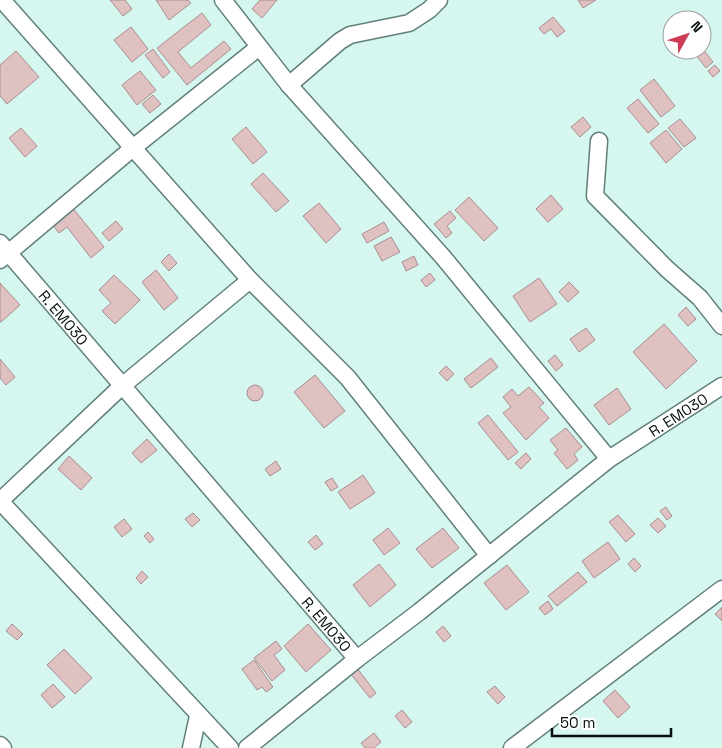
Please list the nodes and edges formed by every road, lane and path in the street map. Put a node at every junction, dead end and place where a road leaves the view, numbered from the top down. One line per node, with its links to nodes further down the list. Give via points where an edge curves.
1 (2, 0): 7 (street)
2 (223, 0): 4 (street)
3 (439, 0): 5 (street, via 409,23 340,41)
4 (259, 47): 5 (street); 7 (street)
5 (289, 85): 13 (street, via 443,257)
6 (599, 141): 10 (street, via 595,196 667,270 700,298)
7 (134, 147): 8 (street); 9 (street)
8 (3, 251): 11 (street, R. EM030)
9 (250, 280): 11 (street); 14 (street, via 348,378)
10 (722, 326)
11 (122, 386): 16 (street, R. EM030); 17 (street, via 0,500)
12 (722, 386): 13 (street, R. EM030)
13 (609, 459): 14 (street, R. EM030)
14 (489, 556): 16 (street, R. EM030)
15 (722, 589): 23 (street)
16 (357, 659): 22 (street)
17 (198, 716): 20 (street); 21 (street)
18 (0, 745): 19 (street)
19 (3, 748)
20 (191, 748)
21 (230, 748)
22 (247, 748)
23 (512, 748)

